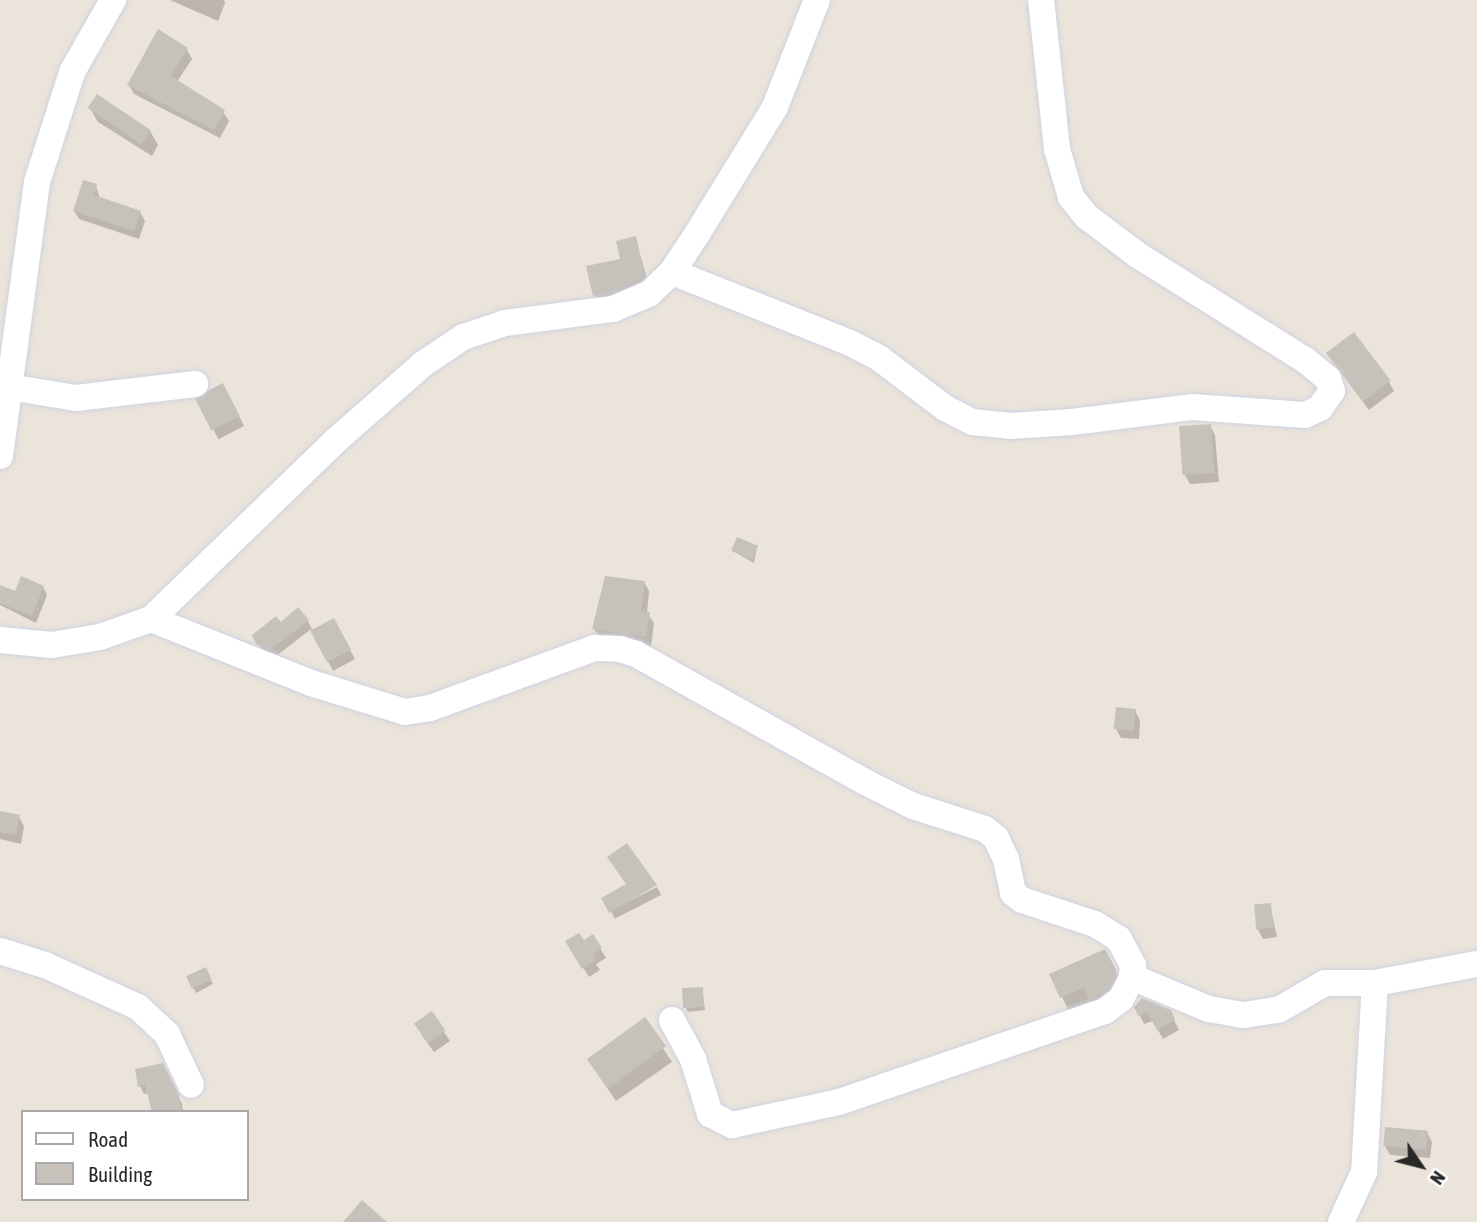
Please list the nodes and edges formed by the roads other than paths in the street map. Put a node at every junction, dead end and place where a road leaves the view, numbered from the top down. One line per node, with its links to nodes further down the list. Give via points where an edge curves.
1 (113, 0): 6 (street, via 72,72 37,181)
2 (817, 0): 4 (street, via 775,107)
3 (1041, 0): 4 (street, via 1057,149 1071,197 1087,217 1139,256 1320,373 1332,391 1320,408 1305,415 1193,407 1072,422 1010,426 973,422 850,343)
4 (672, 272): 8 (street, via 649,294 613,309 505,323 463,337 423,364 334,442)
5 (195, 384): 6 (street, via 76,398)
6 (5, 400): 7 (street)
7 (0, 456)
8 (151, 619): 9 (street, via 100,637 52,645); 12 (street, via 335,692 405,712 430,708 595,648 636,654 865,782 913,806 985,829 996,838 1006,859 1013,893 1107,931 1128,953)
9 (0, 640)
10 (0, 951): 15 (street, via 45,965 138,1007 167,1034)
11 (1477, 964): 13 (street)
12 (1132, 977): 13 (street, via 1209,1009 1244,1015 1280,1009 1325,983); 14 (street, via 1121,999 1093,1016 839,1102 732,1125 710,1114 693,1059)
13 (1375, 983): 16 (street, via 1364,1172)
14 (672, 1020)
15 (191, 1085)
16 (1341, 1222)

